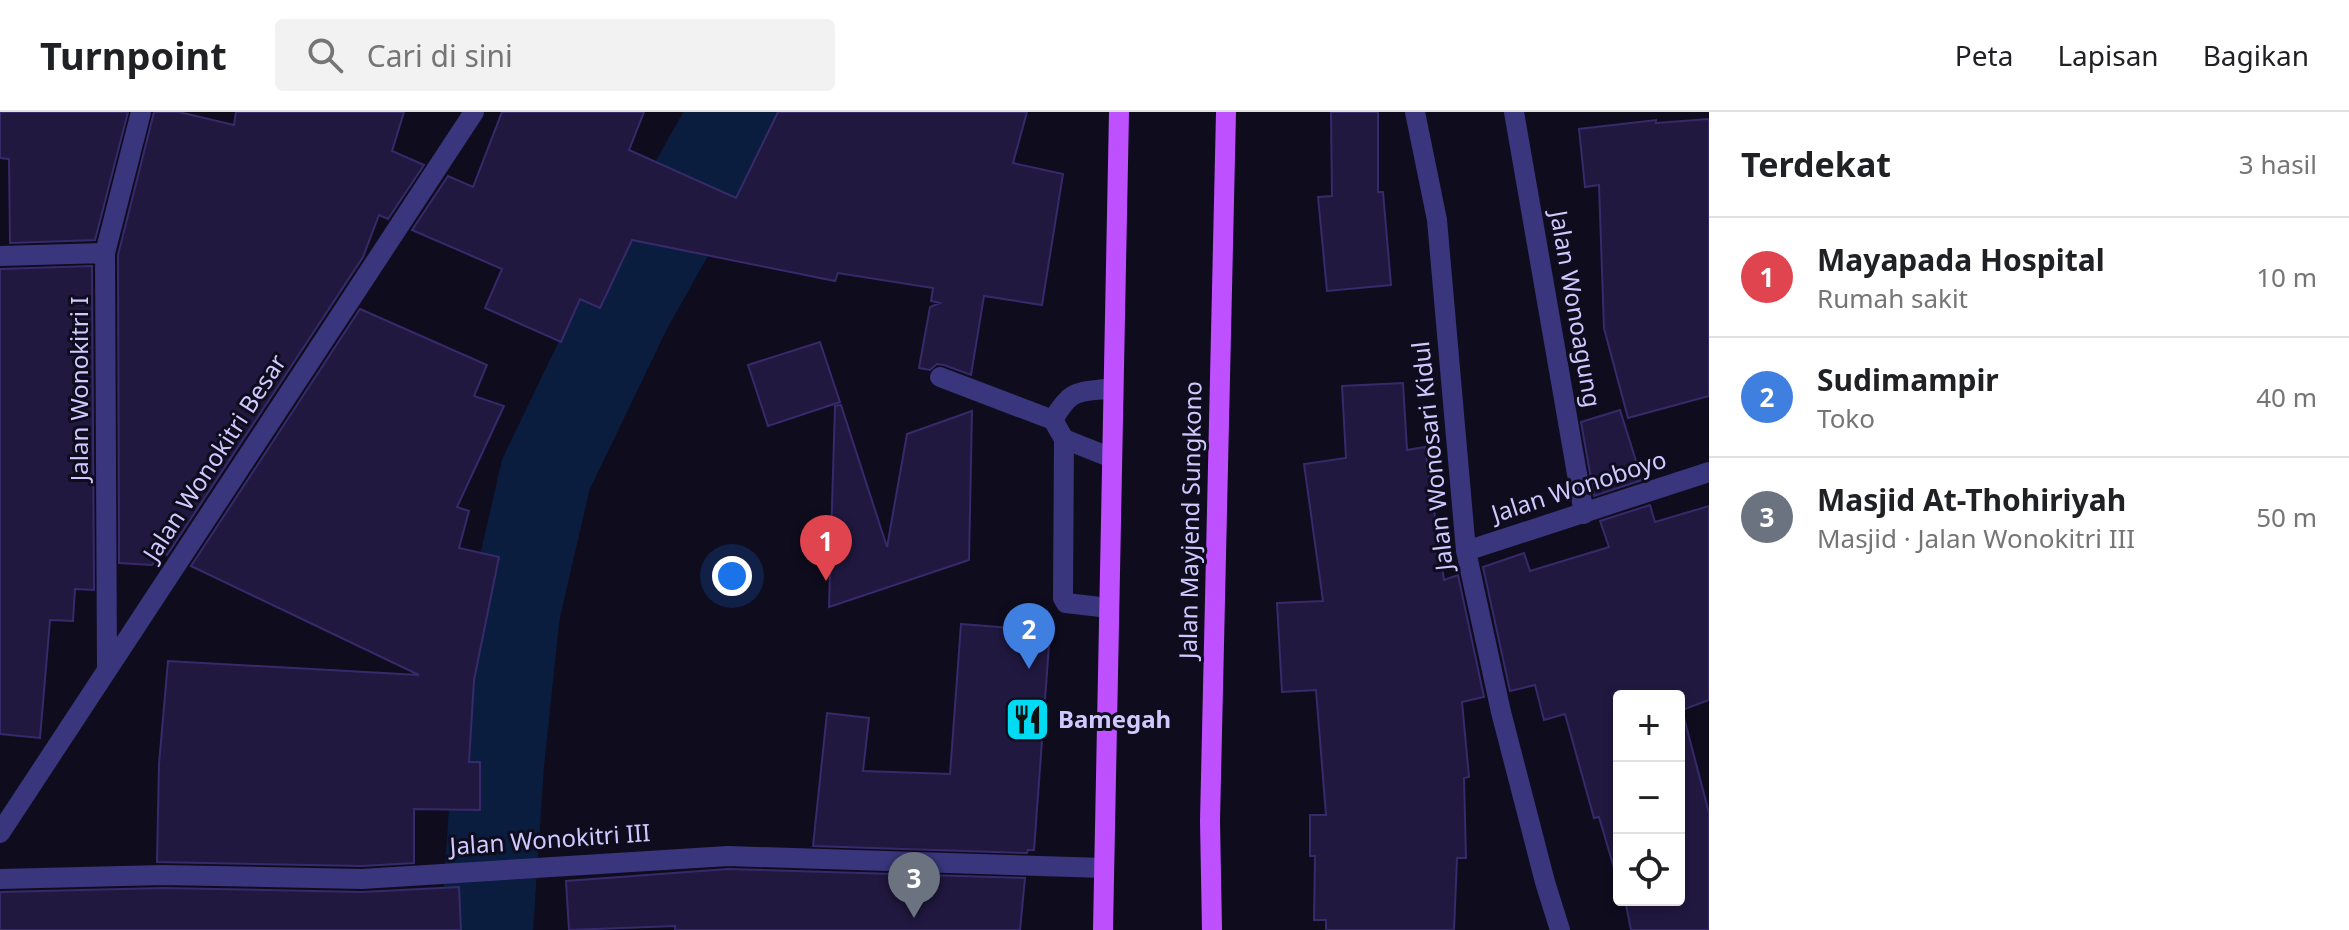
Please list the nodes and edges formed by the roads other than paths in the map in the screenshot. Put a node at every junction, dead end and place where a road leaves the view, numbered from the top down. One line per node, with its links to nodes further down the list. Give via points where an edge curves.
1 (141, 112): 7 (street, Jalan Wonokitri I)
2 (474, 112): 18 (street, Jalan Wonokitri Besar)
3 (1119, 112): 10 (main road)
4 (1226, 112): 23 (main road, Jalan Mayjend Sungkono)
5 (1415, 112): 16 (street, Jalan Wonosari Kidul, via 1437,220)
6 (1514, 112): 15 (street, Jalan Wonoagung)
7 (105, 253): 8 (street); 18 (street, Jalan Wonokitri I)
8 (0, 256)
9 (940, 377): 11 (street)
10 (1113, 388): 11 (street, via 1074,393); 13 (main road)
11 (1053, 420): 12 (street)
12 (1064, 439): 13 (street); 17 (street, via 1063,598 1066,603)
13 (1112, 458): 17 (main road)
14 (1709, 472): 15 (street, Jalan Wonoboyo)
15 (1584, 514): 16 (street, Jalan Wonoboyo)
16 (1466, 551): 24 (street, Jalan Wonosari Kidul, via 1501,712)
17 (1109, 608): 20 (main road)
18 (107, 670): 19 (street, Jalan Wonokitri Besar)
19 (0, 833)
20 (1104, 868): 21 (street, Jalan Wonokitri III, via 728,856 362,879); 22 (main road)
21 (0, 879)
22 (1103, 930)
23 (1212, 930)
24 (1560, 930)

